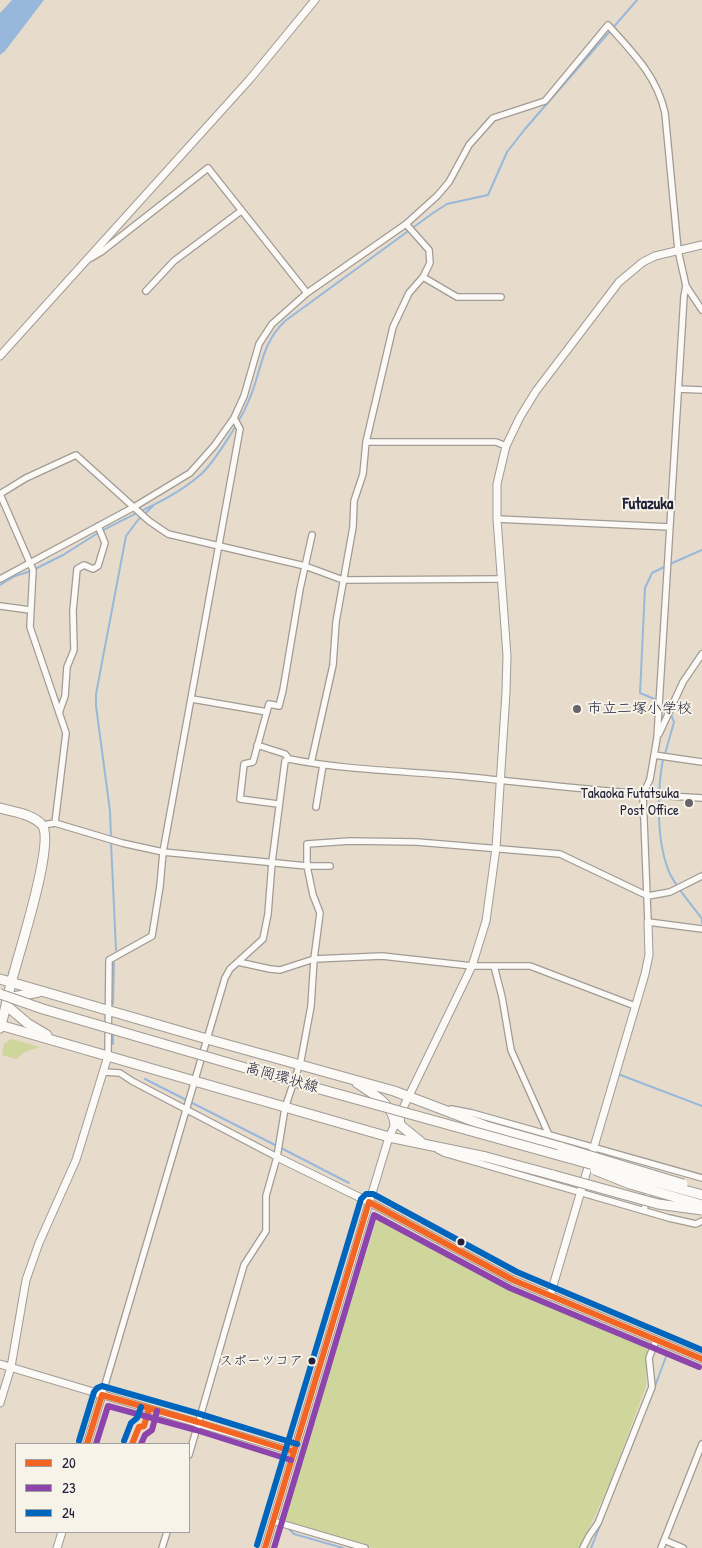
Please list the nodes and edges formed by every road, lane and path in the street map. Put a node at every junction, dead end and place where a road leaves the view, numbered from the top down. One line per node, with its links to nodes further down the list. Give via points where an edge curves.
1 (315, 0): 6 (street, via 243,87)
2 (241, 211): 6 (street, via 208,168 101,252); 9 (street, via 174,260); 10 (street)
3 (406, 224): 5 (street, via 449,182 468,146 493,118 545,101 608,26 644,67 661,96); 7 (street, via 429,250 430,263); 10 (street)
4 (702, 245): 5 (street)
5 (678, 250): 8 (street); 18 (street, via 643,262 619,282 536,391)
6 (84, 261): 13 (street)
7 (423, 277): 11 (street, via 457,297); 17 (street, via 409,293 393,327)
8 (686, 286): 12 (street); 14 (street)
9 (146, 291)
10 (307, 293): 16 (street, via 272,324 259,344)
11 (501, 297)
12 (702, 310)
13 (0, 356)
14 (678, 389): 15 (street); 22 (street)
15 (702, 390)
16 (234, 418): 19 (street, via 190,473); 24 (street, via 240,429)
17 (366, 442): 18 (street, via 496,442); 29 (street)
18 (506, 446): 20 (street, via 497,484)
19 (134, 507): 21 (street); 24 (street, via 168,534); 25 (street, via 76,455 26,478 0,494)
20 (497, 519): 22 (street); 27 (street)
21 (98, 526): 25 (street); 35 (street, via 105,543 98,566 84,565 77,570 74,650 67,666 65,696)
22 (670, 527): 36 (street)
23 (312, 535): 26 (street)
24 (220, 547): 26 (street); 33 (street)
25 (31, 563): 28 (street); 31 (street)
26 (305, 566): 29 (street); 34 (street, via 279,706 269,704)
27 (501, 578): 29 (street); 43 (street, via 507,656)
28 (0, 579)
29 (343, 580): 41 (street, via 333,665)
30 (0, 606): 31 (street)
31 (30, 610): 35 (street, via 30,627)
32 (702, 654): 36 (street, via 683,682)
33 (192, 699): 34 (street); 52 (street)
34 (267, 712): 37 (street)
35 (59, 713): 49 (street, via 66,734)
36 (657, 738): 38 (street)
37 (257, 745): 39 (street); 46 (street, via 253,762 244,764 240,799)
38 (654, 755): 40 (street); 44 (street, via 650,779)
39 (289, 758): 41 (street); 46 (street, via 285,760)
40 (702, 762)
41 (311, 763): 42 (street)
42 (323, 765): 43 (street); 47 (street)
43 (500, 780): 44 (street); 51 (street)
44 (643, 795): 45 (street); 57 (street)
45 (702, 798)
46 (278, 804): 53 (street)
47 (316, 807)
48 (0, 808): 50 (main road, via 36,819)
49 (55, 823): 50 (street); 52 (street)
50 (43, 826): 65 (main road, via 42,861 31,917)
51 (496, 848): 54 (street, via 418,842 307,844); 57 (street, via 560,854); 62 (street, via 486,921)
52 (164, 852): 53 (street); 69 (street, via 152,936 108,960)
53 (272, 862): 54 (street); 61 (street, via 263,939)
54 (307, 866): 55 (street); 60 (street, via 320,913)
55 (330, 866)
56 (702, 876): 57 (street, via 670,892)
57 (648, 896): 58 (street)
58 (648, 922): 59 (street); 68 (street, via 649,956)
59 (702, 929)
60 (314, 959): 61 (street, via 280,970); 62 (street, via 382,956); 74 (street, via 311,1006)
61 (238, 962): 72 (street, via 224,978)
62 (472, 966): 63 (street); 78 (street)
63 (494, 966): 68 (street, via 530,966); 83 (street, via 511,1050)
64 (0, 979): 65 (main road)
65 (11, 982): 66 (main road); 67 (main road)
66 (44, 991): 67 (main road); 69 (main road)
67 (4, 1002): 70 (main road); 71 (main road, via 27,1023); 87 (main road, 高岡環状線, bridge, via 43,1009 271,1076)
68 (635, 1006): 86 (street)
69 (109, 1011): 72 (main road); 73 (street)
70 (0, 1026): 71 (main road)
71 (56, 1040): 73 (main road)
72 (207, 1040): 74 (main road); 77 (street)
73 (108, 1056): 75 (street); 77 (main road)
74 (300, 1064): 76 (main road); 80 (street)
75 (104, 1072): 81 (street, via 120,1073); 103 (street, via 76,1160 26,1280)
76 (351, 1079): 78 (main road); 82 (main road, via 387,1106)
77 (195, 1082): 80 (main road); 81 (street)
78 (408, 1097): 79 (main road); 82 (street)
79 (436, 1106): 83 (street); 87 (main road)
80 (285, 1108): 84 (main road); 88 (street)
81 (187, 1110): 88 (street); 104 (street)
82 (397, 1121): 84 (street); 85 (main road)
83 (548, 1135): 86 (street)
84 (389, 1137): 85 (main road); 94 (street)
85 (427, 1145): 92 (street, via 444,1153); 97 (main road, bridge, via 486,1157 658,1204)
86 (593, 1147): 89 (street); 92 (street)
87 (559, 1150): 91 (main road, bridge, via 623,1164); 93 (main road, 高岡環状線, bridge); 95 (main road, 高岡環状線, bridge, via 630,1184)
88 (277, 1157): 94 (street); 106 (street, via 266,1196 266,1231 244,1265)
89 (656, 1165): 90 (street); 96 (street)
90 (702, 1178)
91 (702, 1190)
92 (580, 1191): 96 (street); 99 (street)
93 (702, 1195)
94 (369, 1202): 99 (street, via 480,1263); 110 (street)
95 (702, 1205)
96 (644, 1210): 98 (street, via 696,1224)
97 (702, 1210)
98 (702, 1221)
99 (550, 1296): 100 (street)
100 (656, 1340): 101 (street); 119 (street, via 649,1358 652,1387 598,1523)
101 (702, 1359)
102 (0, 1364): 103 (street)
103 (11, 1368): 104 (street); 105 (street)
104 (102, 1396): 106 (street); 107 (street)
105 (0, 1403)
106 (198, 1422): 109 (street); 110 (street)
107 (87, 1443)
108 (702, 1444): 114 (street)
109 (190, 1451)
110 (294, 1452): 111 (street)
111 (273, 1521): 117 (street); 118 (street)
112 (62, 1533): 115 (street)
113 (167, 1533): 116 (street)
114 (664, 1540): 120 (street); 121 (street)
115 (57, 1548)
116 (162, 1548)
117 (265, 1548)
118 (365, 1548)
119 (584, 1548)
120 (661, 1548)
121 (683, 1548)

